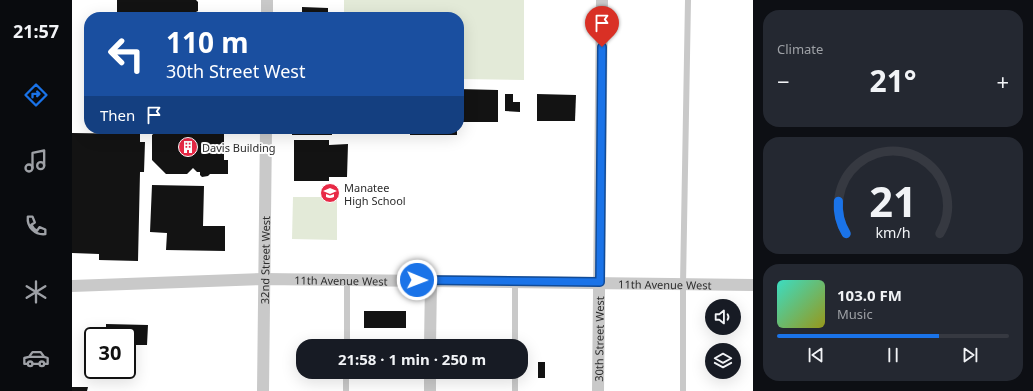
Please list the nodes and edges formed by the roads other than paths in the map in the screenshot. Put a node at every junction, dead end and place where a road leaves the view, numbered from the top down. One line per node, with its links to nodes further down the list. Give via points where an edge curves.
1 (267, 0): 4 (street)
2 (602, 0): 10 (street, 30th Street West)
3 (688, 0): 11 (lane)
4 (267, 12)
5 (266, 134): 6 (street, 32nd Street West)
6 (264, 278): 7 (street, 11th Avenue West); 13 (street, 11th Avenue West); 20 (street, 32nd Street West)
7 (347, 280): 8 (street, 11th Avenue West); 14 (lane)
8 (431, 280): 9 (street, 11th Avenue West); 15 (street)
9 (515, 281): 10 (street, 11th Avenue West); 16 (lane)
10 (600, 282): 11 (street, 11th Avenue West); 24 (street, 30th Street West)
11 (683, 284): 12 (street, 11th Avenue West); 25 (lane)
12 (753, 285)
13 (72, 286)
14 (347, 339)
15 (430, 339)
16 (515, 339)
17 (346, 379): 21 (lane)
18 (430, 379): 22 (street)
19 (515, 379): 23 (lane)
20 (263, 391)
21 (346, 391)
22 (430, 391)
23 (515, 391)
24 (598, 391)
25 (683, 391)

